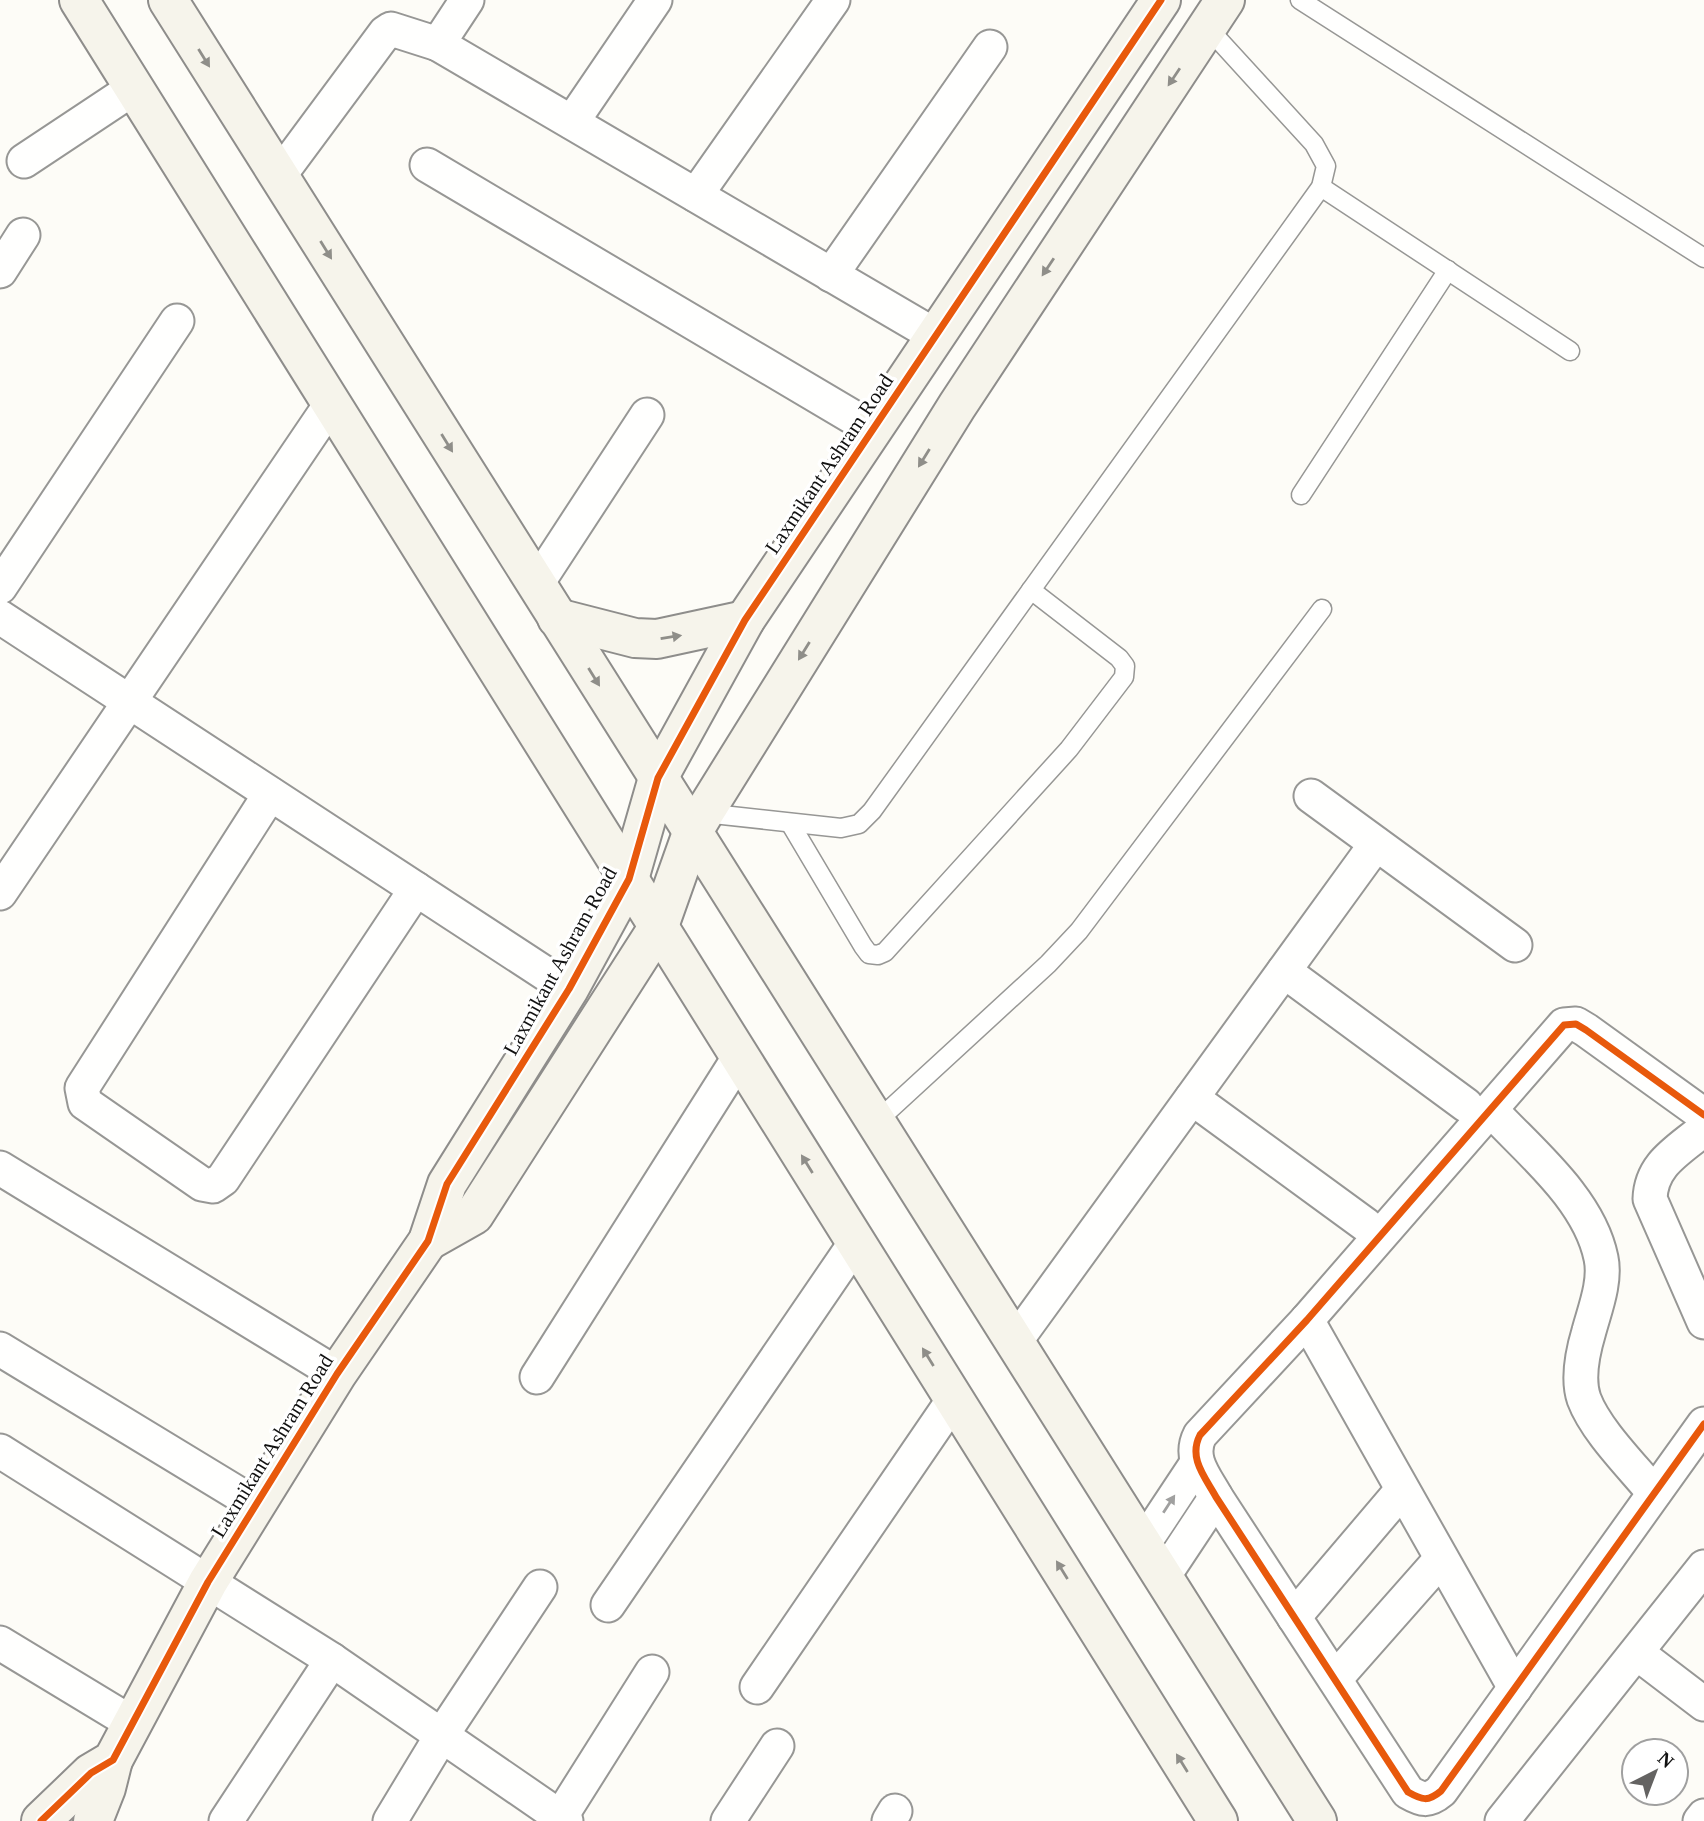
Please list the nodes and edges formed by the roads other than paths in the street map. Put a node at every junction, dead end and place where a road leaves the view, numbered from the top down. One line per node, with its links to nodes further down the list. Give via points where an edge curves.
1 (79, 0): 11 (main road)
2 (168, 0): 15 (main road, one-way to 15)
3 (467, 0): 9 (street)
4 (655, 0): 12 (street)
5 (832, 0): 17 (street)
6 (1161, 0): 24 (main road, Laxmikant Ashram Road)
7 (1300, 0): 19 (lane)
8 (1216, 14): 16 (lane, via 1314,144 1326,166); 28 (main road, one-way to 28)
9 (438, 44): 12 (street); 15 (street, via 400,29 385,33)
10 (990, 47): 22 (street)
11 (134, 88): 13 (street); 27 (main road)
12 (572, 122): 17 (street)
13 (24, 161)
14 (427, 165): 30 (street)
15 (279, 176): 32 (main road, one-way to 32)
16 (1321, 187): 20 (lane); 34 (lane)
17 (696, 195): 22 (street)
18 (23, 235): 21 (street)
19 (1702, 252)
20 (1448, 270): 25 (lane); 31 (lane)
21 (0, 271)
22 (831, 275): 24 (street)
23 (177, 321): 33 (street)
24 (936, 336): 26 (main road, Laxmikant Ashram Road)
25 (1570, 351)
26 (909, 376): 28 (main road); 30 (main road, Laxmikant Ashram Road)
27 (331, 404): 39 (street); 46 (main road)
28 (957, 405): 43 (main road, one-way to 43)
29 (647, 415): 32 (street)
30 (873, 429): 38 (main road, Laxmikant Ashram Road)
31 (1301, 495)
32 (536, 584): 37 (main road)
33 (0, 587)
34 (1031, 590): 44 (lane, via 859,824 841,828); 44 (lane, via 1119,658 1125,666 1124,677 1069,749 885,951 869,954 863,946)
35 (1322, 609): 57 (lane, via 1079,931)
36 (0, 617): 39 (street)
37 (557, 618): 38 (main road, one-way to 38, via 635,638 657,639); 40 (main road, one-way to 40)
38 (745, 620): 40 (main road, Laxmikant Ashram Road)
39 (128, 700): 41 (street); 48 (street)
40 (658, 778): 43 (main road); 46 (main road, Laxmikant Ashram Road)
41 (270, 793): 47 (street); 47 (street, via 82,1088 85,1103 202,1184 213,1186 222,1179)
42 (1311, 796): 45 (street)
43 (698, 823): 44 (lane); 49 (main road); 57 (main road)
44 (790, 823)
45 (1376, 844): 50 (street); 51 (street)
46 (629, 879): 49 (main road); 52 (main road, Laxmikant Ashram Road)
47 (416, 888): 52 (street)
48 (0, 893)
49 (659, 926): 53 (main road); 61 (main road, via 474,1215)
50 (1515, 945)
51 (1284, 971): 54 (street); 55 (street)
52 (569, 989): 61 (main road, Laxmikant Ashram Road, via 447,1184)
53 (740, 1056): 62 (main road, one-way to 53); 68 (street)
54 (1192, 1098): 60 (street); 65 (street)
55 (1478, 1108): 56 (street, via 1564,1025 1576,1024); 63 (street); 74 (street, via 1559,1184 1585,1218 1601,1258 1602,1278 1584,1348 1583,1397)
56 (1704, 1115)
57 (875, 1123): 65 (main road)
58 (1704, 1129): 64 (street, via 1661,1166 1651,1180 1650,1199)
59 (0, 1168): 67 (street)
60 (1366, 1225)
61 (428, 1241): 67 (main road, Laxmikant Ashram Road)
62 (856, 1242): 69 (main road, one-way to 62); 83 (street)
63 (1307, 1320): 72 (street, via 1200,1435 1195,1445); 73 (street)
64 (1704, 1322)
65 (1014, 1343): 77 (main road)
66 (0, 1349): 76 (street)
67 (337, 1374): 76 (main road, Laxmikant Ashram Road)
68 (537, 1377)
69 (954, 1399): 90 (street); 104 (main road, one-way to 69)
70 (1704, 1424): 74 (street)
71 (0, 1451): 81 (street)
72 (1197, 1463): 75 (street); 77 (street, one-way to 72)
73 (1402, 1490): 78 (street); 84 (street)
74 (1654, 1493): 91 (street)
75 (1216, 1497): 80 (street); 84 (street)
76 (255, 1504): 81 (main road, Laxmikant Ashram Road)
77 (1142, 1546): 80 (main road)
78 (1441, 1559): 89 (street); 91 (street)
79 (1704, 1567): 86 (street)
80 (1163, 1577): 105 (main road)
81 (208, 1582): 87 (street); 93 (main road, Laxmikant Ashram Road)
82 (540, 1587): 94 (street)
83 (608, 1605)
84 (1294, 1617): 89 (street)
85 (0, 1643): 93 (street)
86 (1637, 1653): 92 (street); 106 (street)
87 (332, 1660): 94 (street); 101 (street)
88 (652, 1672): 98 (street)
89 (1335, 1679): 91 (street, via 1408,1792 1421,1800 1441,1791)
90 (757, 1687)
91 (1515, 1688)
92 (1704, 1704)
93 (132, 1723): 96 (main road, Laxmikant Ashram Road)
94 (442, 1735): 98 (street); 102 (street)
95 (777, 1746): 103 (street)
96 (113, 1760): 99 (main road, Laxmikant Ashram Road, via 91,1773); 100 (main road)
97 (1704, 1816): 107 (street)
98 (561, 1820)
99 (41, 1821)
100 (93, 1821)
101 (226, 1821)
102 (390, 1821)
103 (728, 1821)
104 (1218, 1821)
105 (1317, 1821)
106 (1502, 1821)
107 (1700, 1821)

